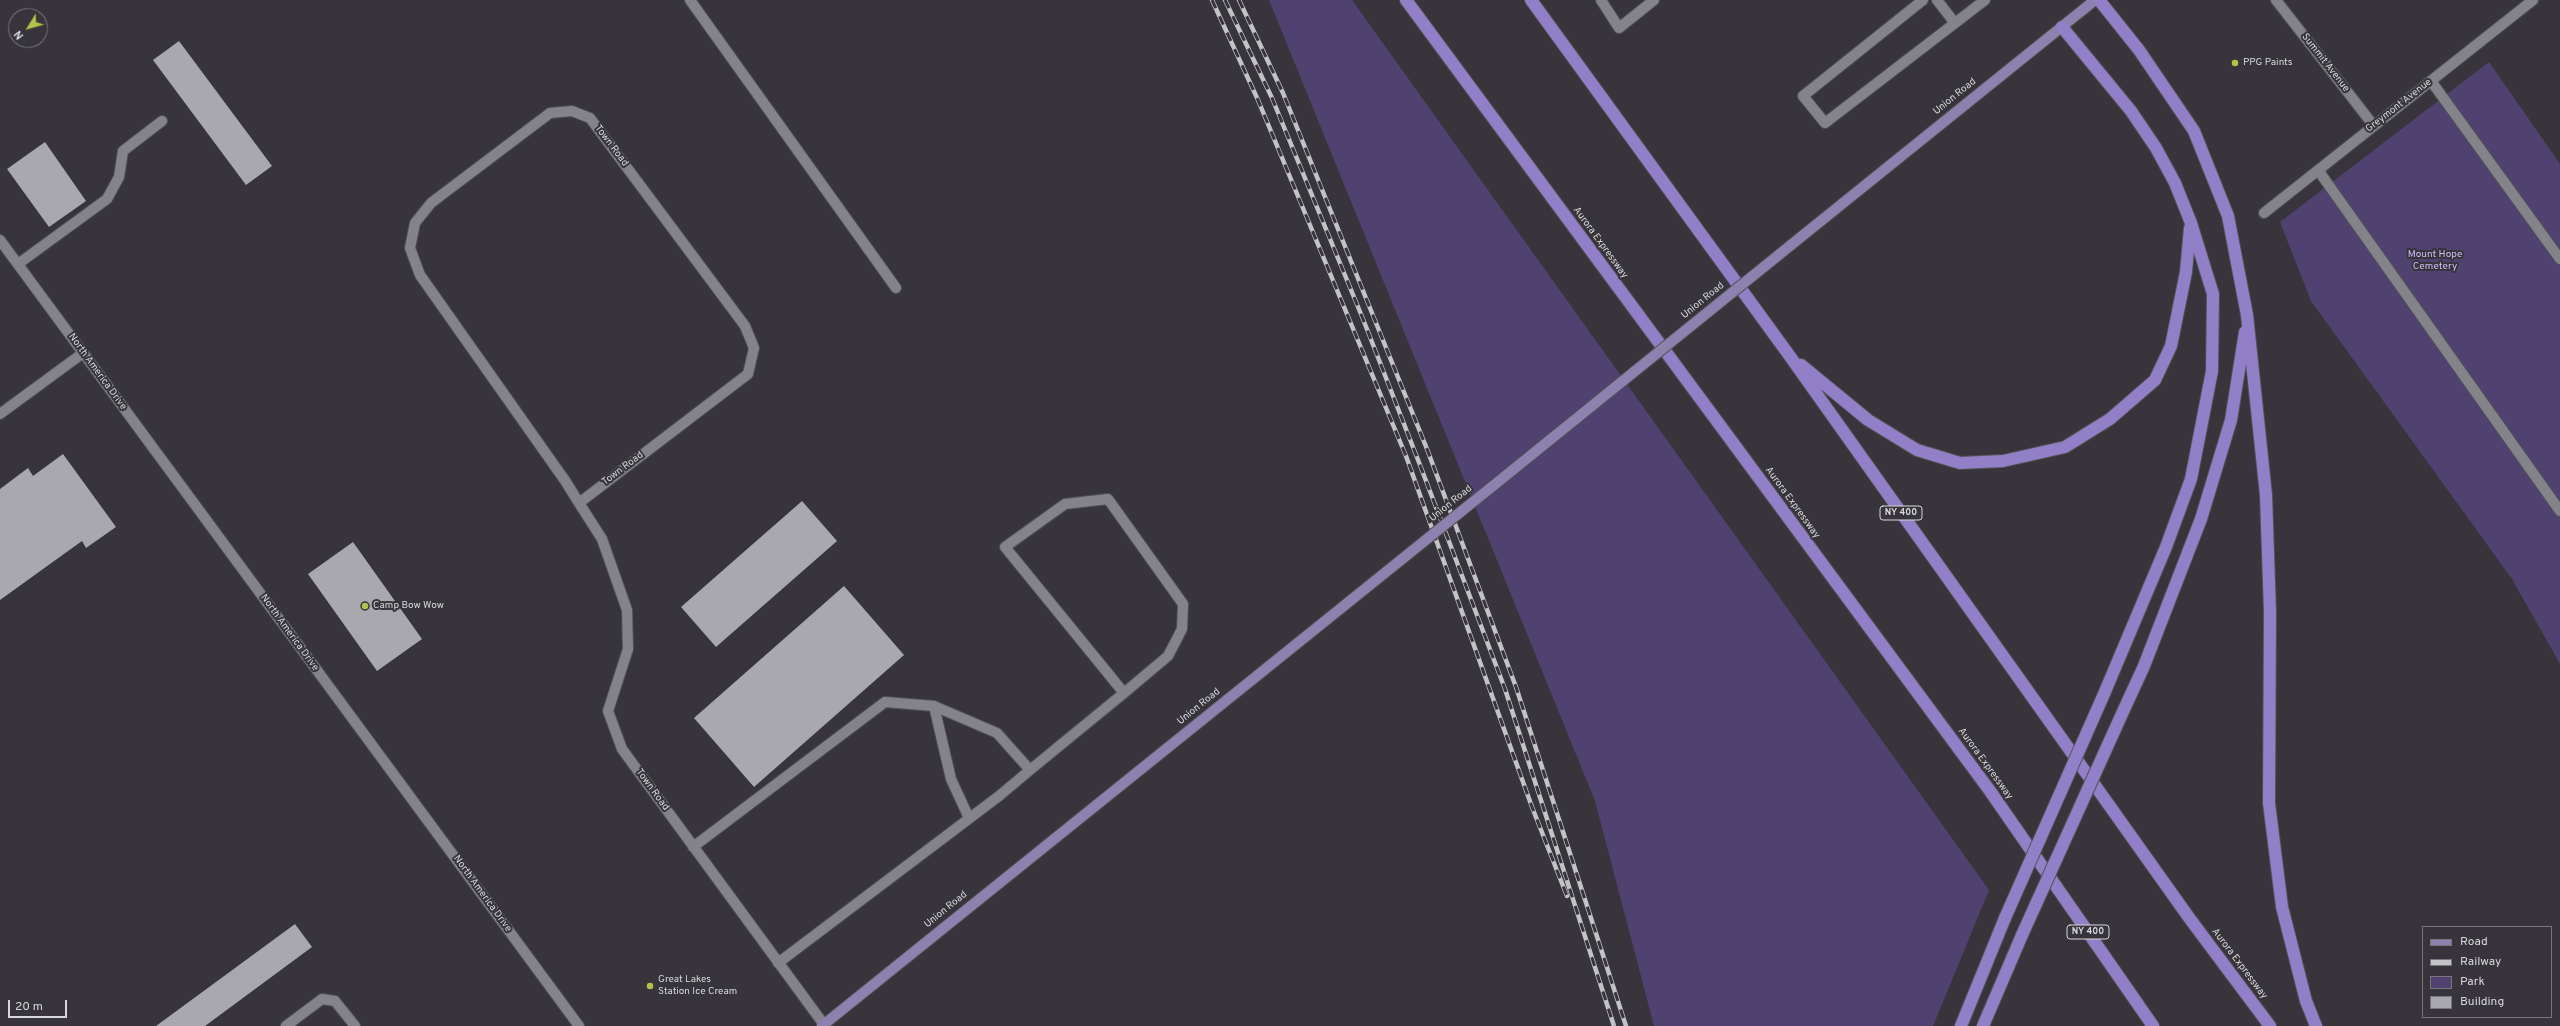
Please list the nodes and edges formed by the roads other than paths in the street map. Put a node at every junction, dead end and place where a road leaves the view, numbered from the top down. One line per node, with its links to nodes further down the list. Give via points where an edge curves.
1 (690, 0): 24 (street)
2 (1406, 0): 43 (highway, Aurora Expressway / NY 400, via 1990,790)
3 (1531, 0): 27 (highway, Aurora Expressway / NY 400)
4 (1601, 0): 5 (street, via 1619,28)
5 (1654, 0)
6 (1923, 0): 13 (street, via 1803,96 1825,123)
7 (1937, 0): 13 (street)
8 (1985, 0): 13 (street)
9 (2095, 0): 14 (main road, Union Road)
10 (2099, 0): 25 (highway, via 2139,50 2194,131 2228,216)
11 (2276, 0): 17 (street, Summit Avenue)
12 (2533, 0): 15 (street, Greymont Avenue)
13 (1954, 22)
14 (2062, 27): 20 (highway, via 2131,111 2156,148); 40 (main road, Union Road, bridge)
15 (2431, 81): 17 (street, Greymont Avenue); 22 (street)
16 (162, 121): 23 (street, via 123,151 119,178 107,198)
17 (2374, 126): 18 (street, Greymont Avenue)
18 (2318, 170): 19 (street, Greymont Avenue); 30 (street)
19 (2264, 213)
20 (2191, 223): 27 (highway, via 2186,272 2171,346 2155,380 2110,419 2065,447 2003,461 1960,463 1917,450 1868,420); 41 (highway, bridge, via 2213,294 2212,371 2191,479 2166,547 2005,918)
21 (0, 240): 23 (street, North America Drive)
22 (2560, 259)
23 (18, 264): 26 (street, North America Drive)
24 (896, 288)
25 (2247, 315): 42 (highway, bridge, via 2231,420 2201,519 2144,666); 45 (highway, via 2266,503 2270,612 2269,803 2282,907 2306,1001)
26 (83, 352): 28 (street); 39 (street, North America Drive)
27 (1789, 355): 44 (highway, Aurora Expressway / NY 400, via 2185,912)
28 (0, 414)
29 (579, 503): 29 (street, Town Road, via 420,275 410,248 415,223 431,203 550,114 572,111 590,118 745,326 754,348 748,374); 35 (street, Town Road, via 602,538 627,610 628,649 608,711 622,749)
30 (2560, 511)
31 (1124, 693): 31 (street, via 1168,656 1182,629 1183,604 1108,500 1065,504 1005,547); 33 (street)
32 (934, 706): 33 (street, via 997,732); 34 (street, via 951,779); 35 (street, via 884,702)
33 (1030, 770): 34 (street)
34 (970, 818): 36 (street)
35 (693, 846): 36 (street, Town Road)
36 (778, 963): 40 (street, Town Road)
37 (286, 1026): 38 (street, via 322,999 335,1001)
38 (355, 1026)
39 (579, 1026)
40 (823, 1026)
41 (1962, 1026)
42 (1983, 1026)
43 (2153, 1026)
44 (2270, 1026)
45 (2316, 1026)

